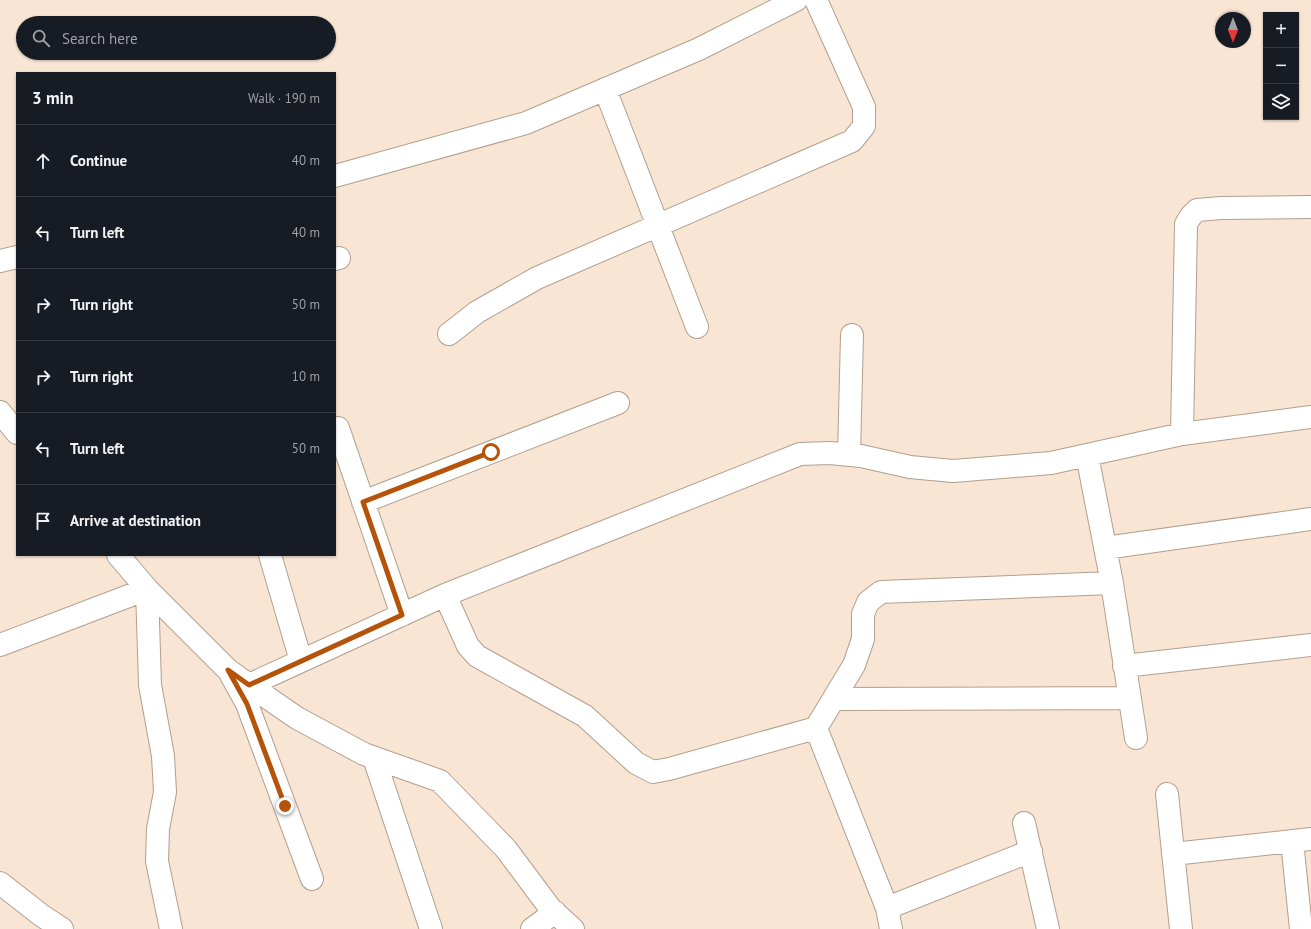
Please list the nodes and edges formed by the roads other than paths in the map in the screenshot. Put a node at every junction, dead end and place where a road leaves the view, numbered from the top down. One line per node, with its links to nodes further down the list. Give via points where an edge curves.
1 (796, 0): 3 (street, via 699,49)
2 (816, 0): 6 (street, via 864,107 864,126 852,141)
3 (605, 89): 4 (street, via 526,123); 6 (street)
4 (336, 176)
5 (1311, 207): 17 (street, via 1197,210 1186,224)
6 (658, 226): 9 (street); 10 (street, via 537,278 477,312)
7 (16, 257): 8 (street)
8 (0, 261)
9 (697, 327)
10 (449, 334)
11 (852, 335): 18 (street)
12 (618, 403): 20 (street)
13 (0, 412): 16 (street)
14 (1311, 417): 17 (street)
15 (338, 428): 20 (street)
16 (16, 432)
17 (1182, 434): 19 (street)
18 (849, 455): 19 (street, via 910,467 953,471 1051,463); 27 (street, via 800,454)
19 (1087, 455): 22 (street)
20 (363, 502): 28 (street)
21 (1311, 519): 22 (street)
22 (1105, 548): 25 (street)
23 (119, 556): 26 (street)
24 (270, 556): 31 (street)
25 (1112, 583): 32 (street); 36 (street, via 881,592 868,602 863,614 863,639 854,664)
26 (147, 589): 29 (street); 33 (street); 50 (street, via 150,685 163,756 164,792 158,829 157,861)
27 (444, 595): 28 (street); 37 (street, via 468,646 477,656 585,716 636,763 653,772)
28 (402, 615): 31 (street)
29 (0, 645)
30 (1311, 645): 32 (street)
31 (301, 661): 34 (street)
32 (1124, 666): 35 (street)
33 (228, 670): 34 (street); 45 (street, via 247,704)
34 (249, 685): 39 (street, via 297,718)
35 (1129, 698): 36 (street); 38 (street)
36 (834, 699): 37 (street)
37 (816, 728): 48 (street)
38 (1136, 738)
39 (374, 758): 47 (street, via 440,781 506,849); 51 (street)
40 (1167, 794): 44 (street)
41 (1024, 822): 43 (street)
42 (1302, 840): 44 (street); 56 (street)
43 (1031, 851): 48 (street); 54 (street)
44 (1173, 854): 55 (street)
45 (312, 879)
46 (0, 883): 49 (street)
47 (554, 912): 52 (street); 53 (street)
48 (889, 919)
49 (62, 929)
50 (171, 929)
51 (431, 929)
52 (532, 929)
53 (573, 929)
54 (1048, 929)
55 (1181, 929)
56 (1301, 929)

